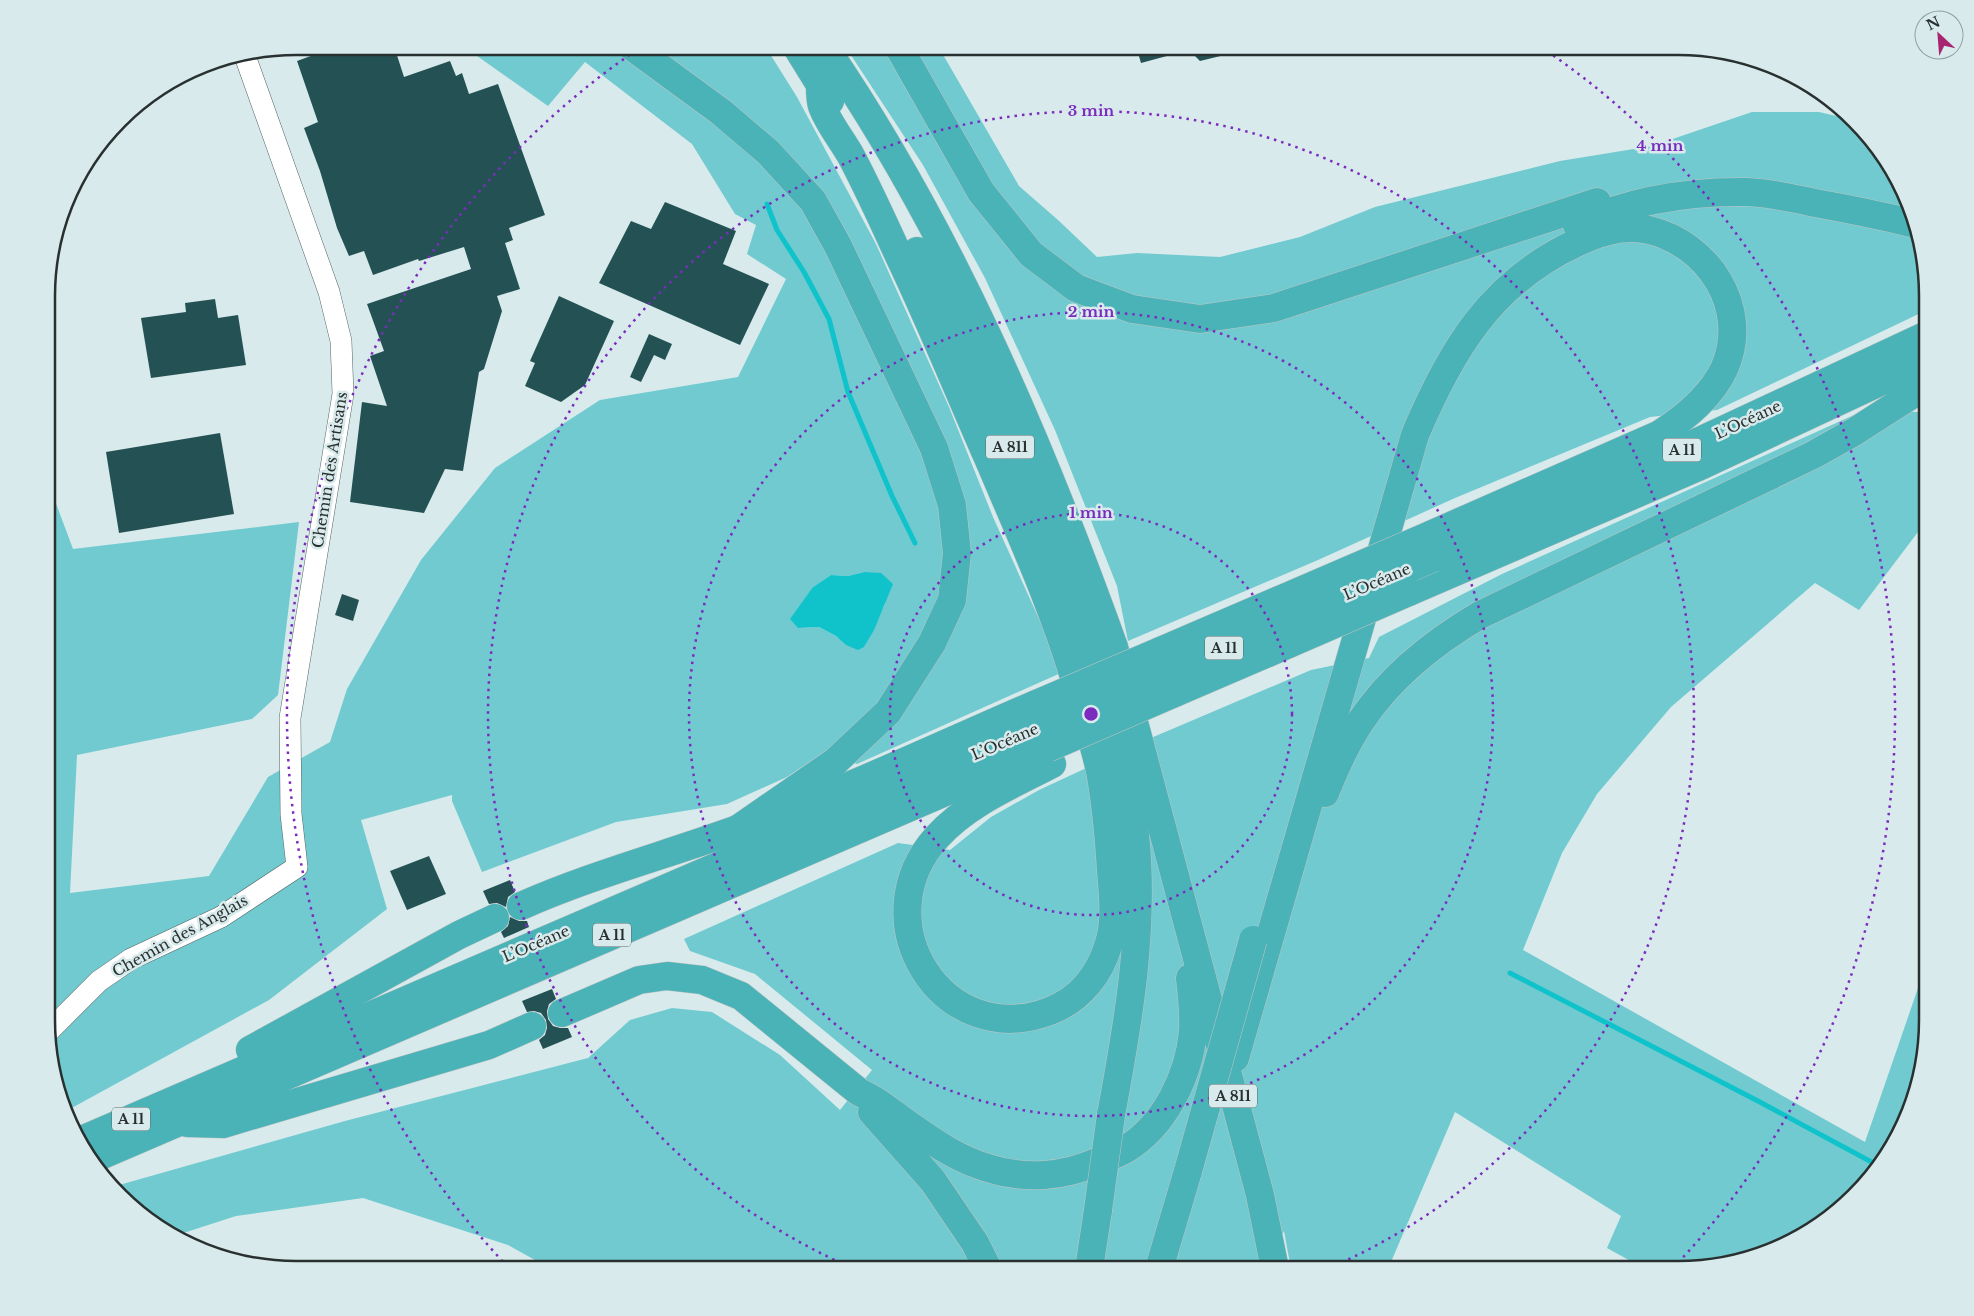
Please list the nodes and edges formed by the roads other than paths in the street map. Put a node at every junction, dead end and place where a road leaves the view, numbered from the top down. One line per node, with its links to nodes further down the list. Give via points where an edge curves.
1 (643, 55): 16 (highway, via 721,112 768,152 813,201 838,246 934,448 952,505 957,553 952,600 932,643 888,712 836,762)
2 (802, 55): 6 (highway, A 811)
3 (830, 55): 21 (highway, A 811, via 917,198 1015,396 1114,646)
4 (903, 55): 7 (highway, via 981,192 1031,254 1076,288 1132,309 1200,319 1274,308 1598,202 1649,190 1690,186 1734,184)
5 (247, 60): 18 (street, Chemin des Artisans, via 330,292 341,341 343,394 290,718 291,814)
6 (820, 84): 15 (highway, via 821,104 851,157 911,280 1042,586 1071,666 1099,766 1106,805 1114,900 1111,939 1101,966 1085,988 1064,1006 1025,1018 982,1015 952,1000 926,973 909,936 908,894 914,872 935,839 970,809 994,794); 33 (highway, A 811, bridge, via 921,258 980,380 1012,452 1080,628 1120,758 1135,836 1137,909 1134,964)
7 (1749, 192): 8 (highway); 22 (highway, via 1681,195 1638,203 1564,230 1504,272 1481,294 1445,340 1412,403 1394,451)
8 (1907, 222)
9 (1919, 339): 12 (highway, L’Océane / A 11, via 1664,458)
10 (1919, 364): 13 (highway, L’Océane / A 11, bridge, via 1696,468 1409,592)
11 (1919, 390): 17 (highway, via 1813,455 1480,615 1433,645 1392,682 1360,721 1307,836)
12 (1432, 546): 13 (highway, L’Océane / A 11, bridge); 17 (highway, via 1660,434 1700,402 1717,382 1725,366 1732,339 1732,320 1719,280 1698,254 1674,238 1648,229 1609,230 1590,236 1560,250 1528,272 1490,305 1468,332 1436,385 1415,435)
13 (1284, 622): 14 (highway, L’Océane / A 11)
14 (1166, 673): 15 (highway, L’Océane / A 11, bridge); 15 (highway, L’Océane / A 11, bridge, via 1097,727)
15 (1047, 735): 16 (highway, via 797,807); 27 (highway, L’Océane / A 11); 28 (highway, L’Océane / A 11)
16 (735, 830): 19 (highway, via 563,887)
17 (1296, 842): 22 (highway)
18 (297, 867): 24 (street, Chemin des Anglais, via 221,917 131,959 99,981)
19 (521, 906)
20 (495, 918): 27 (highway, via 270,1040 217,1065)
21 (1187, 923): 26 (highway, via 1183,940 1192,1005 1190,1050 1180,1084 1169,1104 1156,1122 1126,1149 1064,1174 1042,1176 990,1169 944,1148 878,1100); 36 (highway, A 811, via 1260,1195)
22 (1259, 946): 31 (highway, bridge)
23 (562, 1013): 26 (highway, via 639,980 667,976 702,980 741,996)
24 (55, 1025)
25 (532, 1026): 28 (highway, via 489,1045 223,1124)
26 (859, 1092): 32 (highway, via 867,1106 933,1182)
27 (184, 1096): 29 (highway, L’Océane / A 11)
28 (176, 1123): 30 (highway, L’Océane / A 11)
29 (86, 1138)
30 (98, 1157)
31 (1195, 1173): 34 (highway); 35 (highway)
32 (984, 1261)
33 (1091, 1261)
34 (1162, 1261)
35 (1177, 1261)
36 (1273, 1261)

